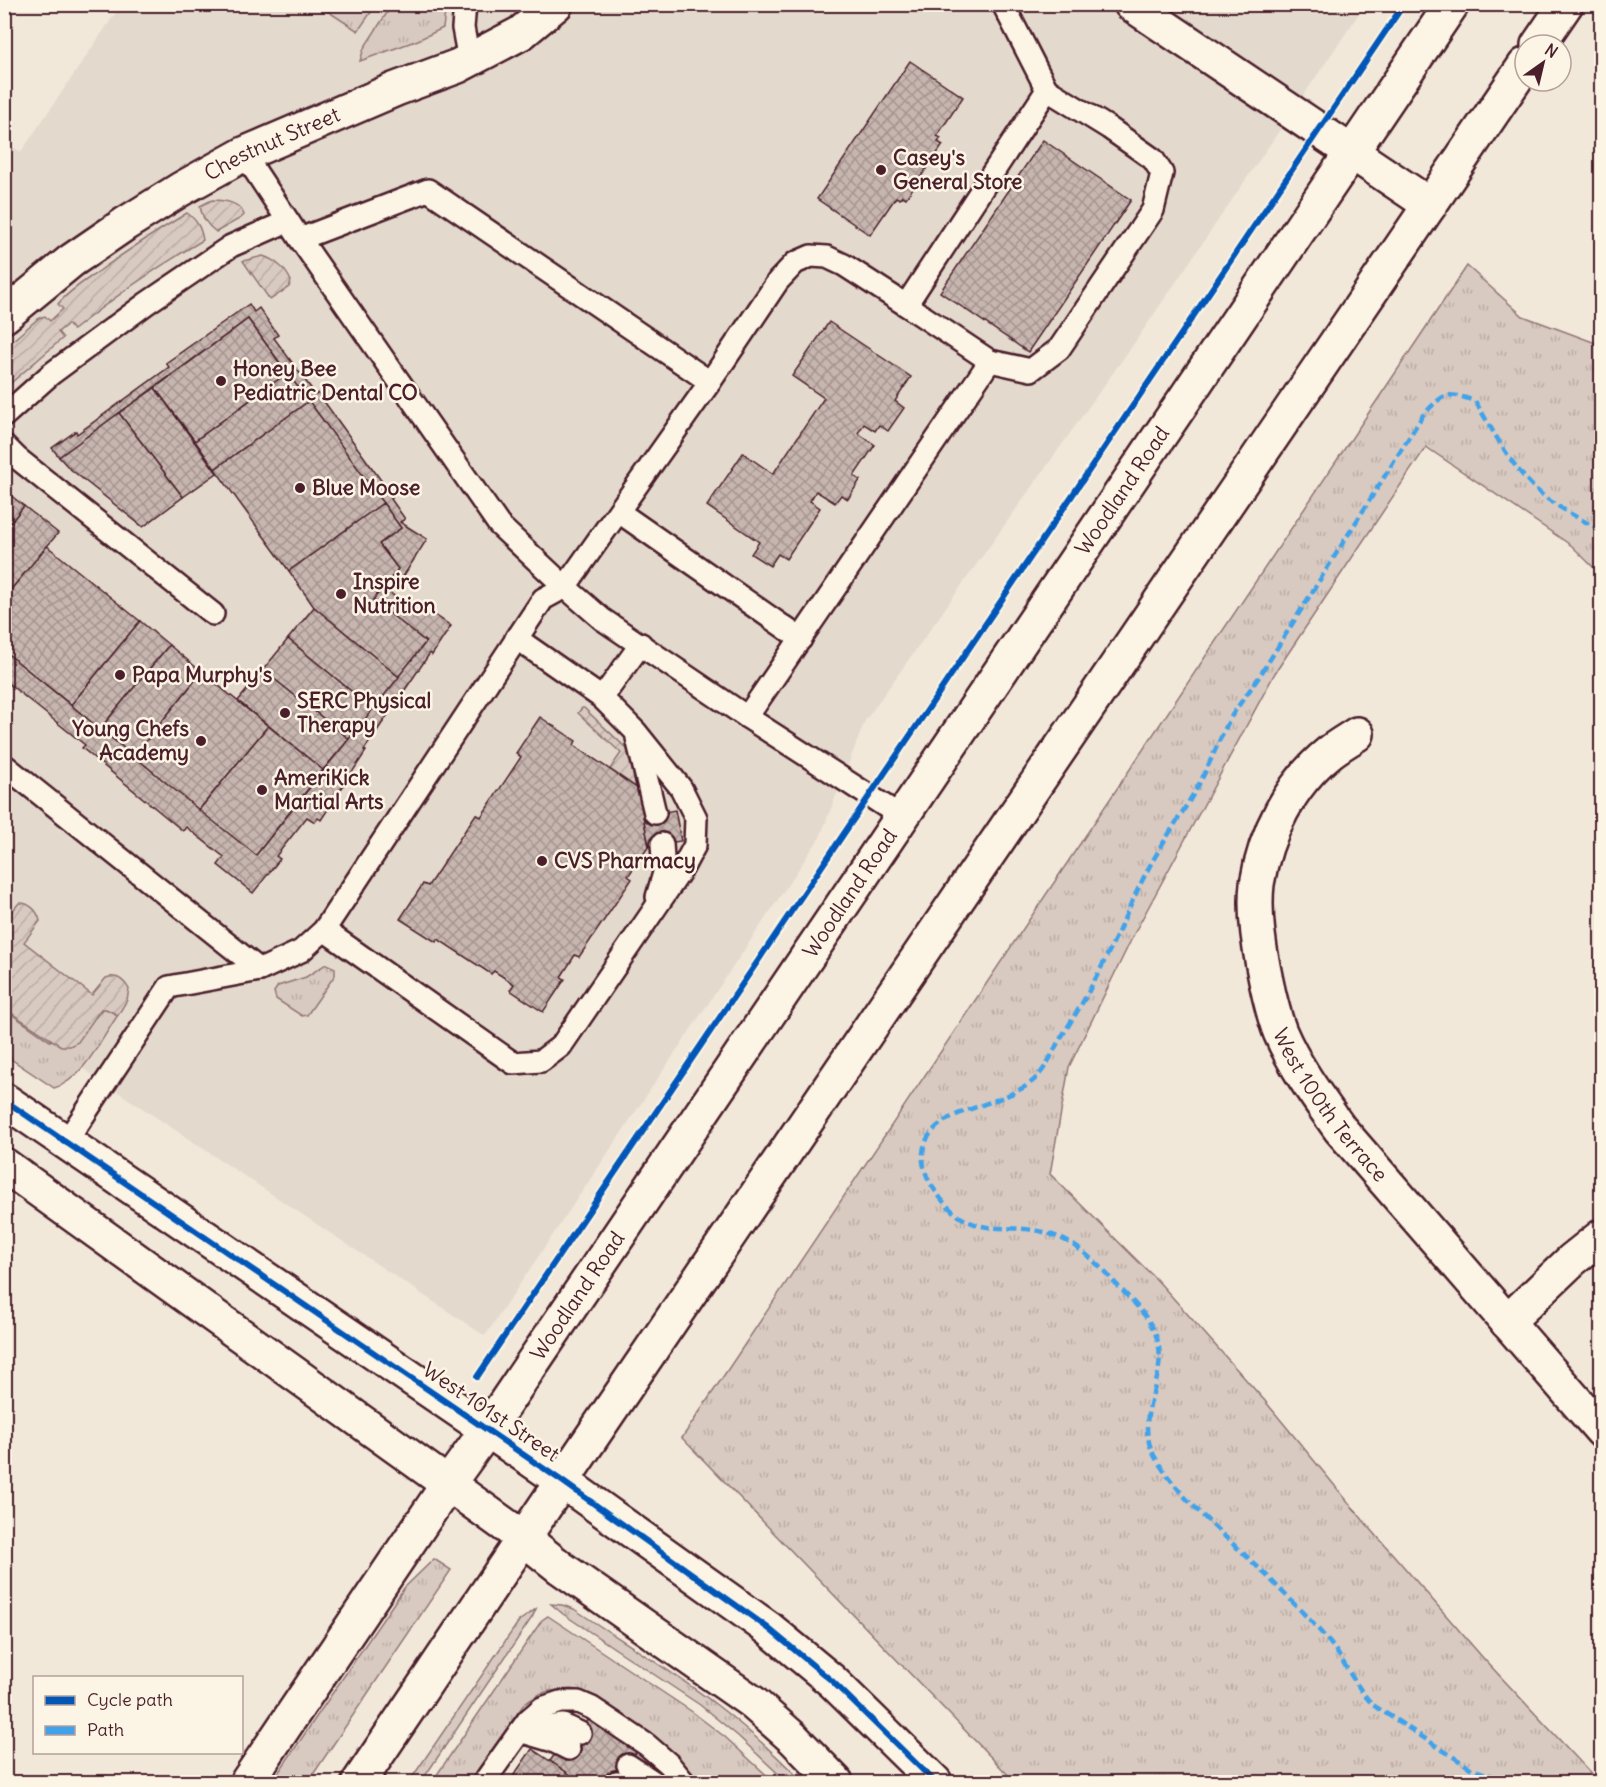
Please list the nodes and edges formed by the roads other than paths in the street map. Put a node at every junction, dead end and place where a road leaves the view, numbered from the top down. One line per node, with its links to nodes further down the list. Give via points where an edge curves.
1 (465, 4): 8 (lane, via 463,28)
2 (556, 4): 8 (main road, Chestnut Street, via 521,33)
3 (1003, 4): 10 (lane)
4 (1131, 4): 11 (main road)
5 (1452, 4): 11 (main road, Woodland Road)
6 (1566, 4): 7 (main road)
7 (1546, 33)
8 (469, 60): 12 (main road, Chestnut Street)
9 (1513, 83): 13 (main road)
10 (1046, 88): 16 (lane); 18 (lane, via 1153,159 1162,173 1153,210 1059,349 1031,370)
11 (1352, 152): 13 (main road); 34 (main road, Woodland Road)
12 (244, 154): 14 (lane); 17 (main road, Chestnut Street, via 125,224 71,261)
13 (1430, 205): 46 (main road)
14 (288, 221): 15 (lane); 20 (lane, via 231,246 147,303 51,374)
15 (300, 239): 19 (lane, via 428,190); 23 (lane, via 499,525)
16 (906, 305): 18 (lane); 19 (lane, via 844,265 811,256 795,263 778,281)
17 (4, 316)
18 (990, 361): 26 (lane)
19 (710, 382): 22 (lane)
20 (4, 416)
21 (4, 445): 24 (lane)
22 (618, 512): 23 (lane); 26 (lane)
23 (565, 587): 25 (lane, via 543,599); 27 (lane, via 602,619)
24 (213, 614)
25 (516, 638): 28 (lane); 37 (lane)
26 (801, 639): 29 (lane)
27 (641, 644): 28 (lane); 29 (lane)
28 (602, 698): 30 (lane)
29 (747, 717): 34 (lane)
30 (636, 732): 33 (lane); 36 (lane, via 681,788 696,818 695,845)
31 (1357, 734): 43 (main road, West 100th Terrace, via 1329,753 1306,776 1284,806 1268,841 1257,886 1257,936 1266,983 1280,1031 1305,1080 1340,1129)
32 (4, 765): 38 (lane)
33 (655, 813)
34 (902, 817): 44 (main road, Woodland Road)
35 (662, 844): 36 (lane, via 664,873)
36 (651, 915): 37 (lane, via 561,1046 541,1061 513,1063)
37 (324, 930): 38 (lane, via 301,951)
38 (260, 970): 40 (lane, via 169,987)
39 (4, 1101): 40 (main road, West 101st Street)
40 (66, 1142): 44 (main road, West 101st Street)
41 (4, 1165): 47 (main road)
42 (1602, 1236): 43 (main road)
43 (1507, 1322): 45 (main road, West 100th Terrace)
44 (488, 1430): 46 (main road, West 101st Street); 47 (main road, Woodland Road)
45 (1602, 1431)
46 (562, 1481): 48 (main road); 58 (main road, West 101st Street, via 768,1628 832,1681)
47 (448, 1484): 48 (main road); 52 (main road, Woodland Road)
48 (523, 1538): 53 (main road); 57 (main road, via 752,1702)
49 (520, 1731): 50 (lane, via 563,1725); 54 (lane); 56 (lane, via 542,1708 578,1702 647,1745)
50 (574, 1741)
51 (621, 1776): 55 (lane)
52 (247, 1782)
53 (359, 1782)
54 (484, 1782)
55 (654, 1782)
56 (684, 1782)
57 (836, 1782)
58 (935, 1782)

